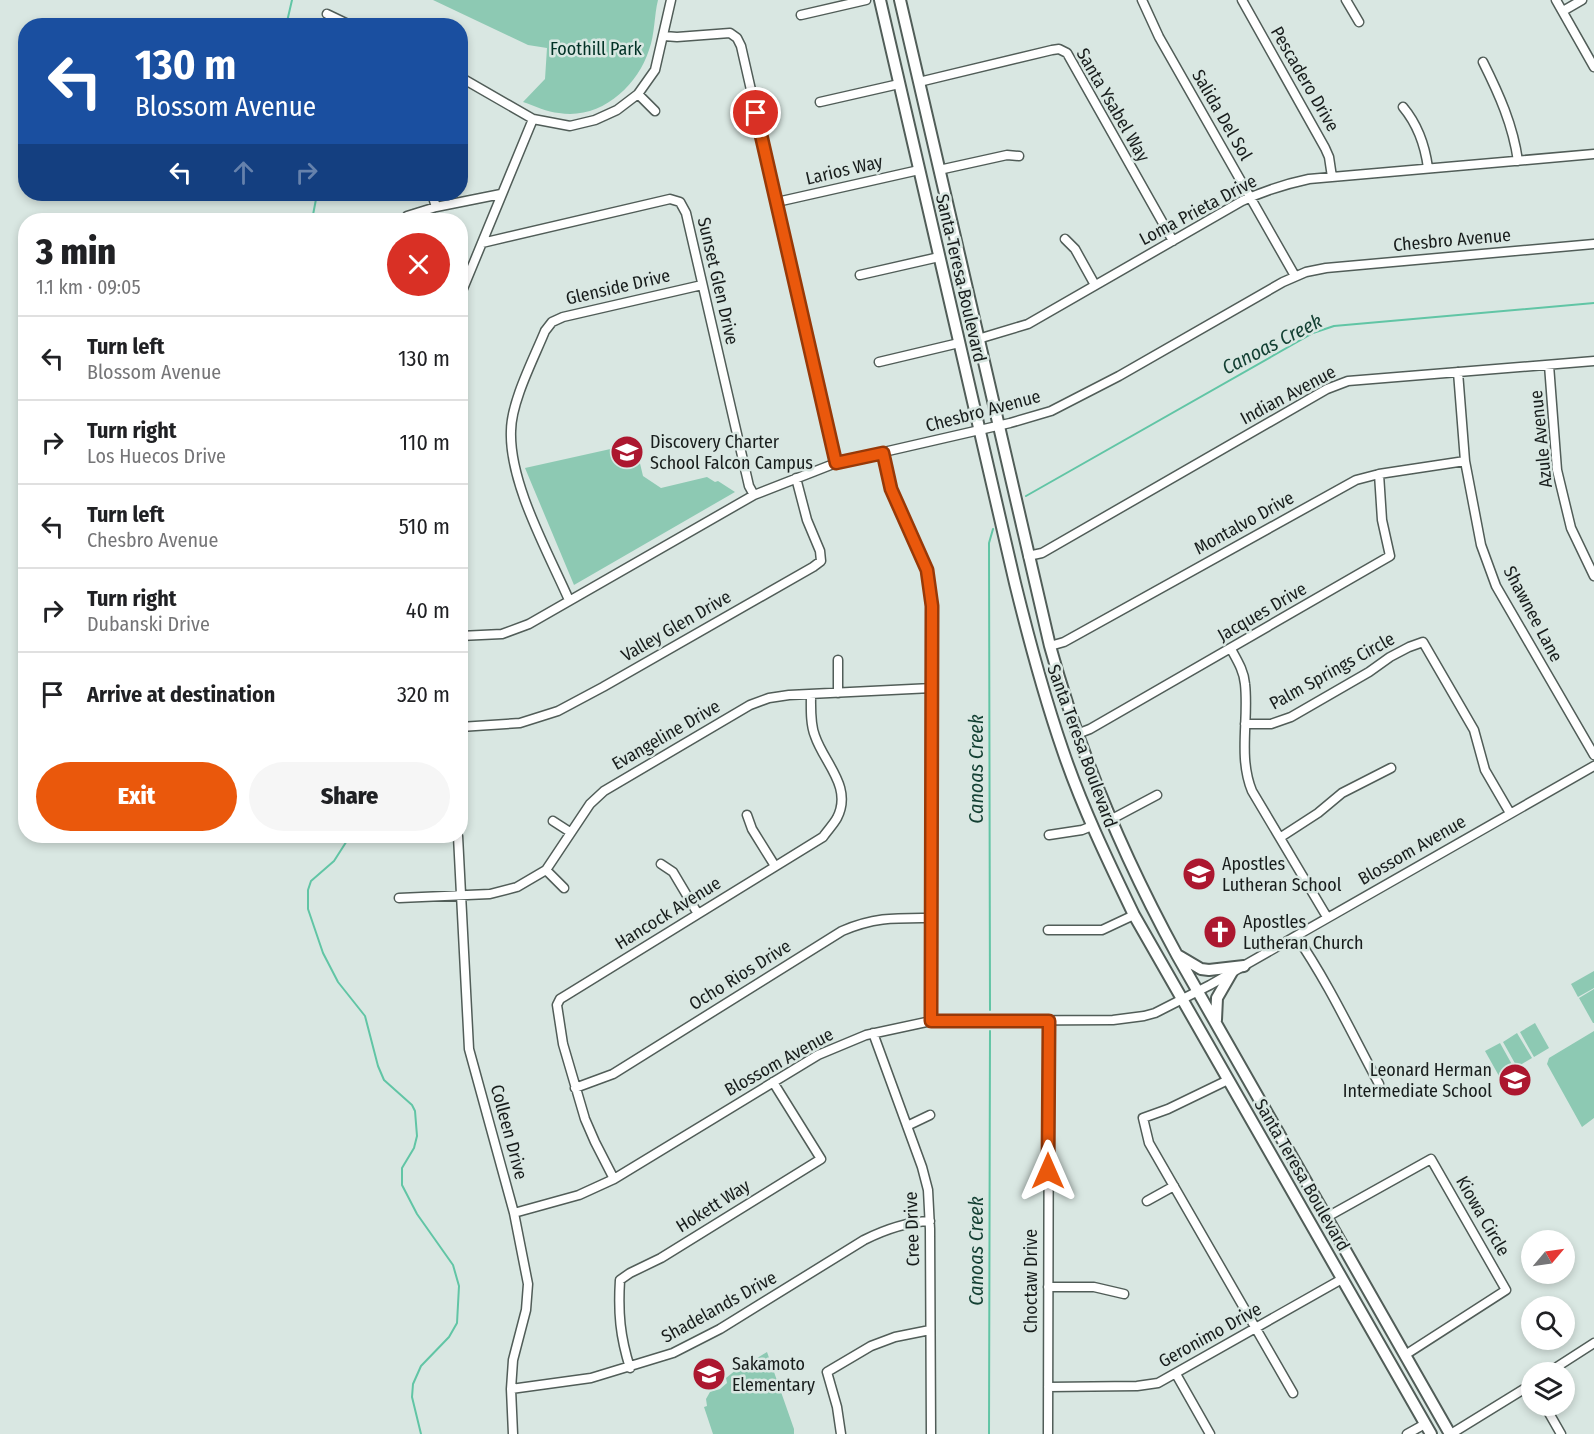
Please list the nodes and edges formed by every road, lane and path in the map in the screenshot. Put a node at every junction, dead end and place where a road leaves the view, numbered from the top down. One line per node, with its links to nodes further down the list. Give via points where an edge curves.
1 (671, 0): 15 (street)
2 (866, 0): 12 (street)
3 (880, 0): 20 (main road, Santa Teresa Boulevard)
4 (900, 0): 19 (main road, Santa Teresa Boulevard)
5 (1142, 0): 34 (street, Salida Del Sol)
6 (1242, 0): 32 (street, Pescadero Drive, via 1325,148)
7 (1347, 0): 14 (street)
8 (1556, 0): 10 (street)
9 (1582, 0): 10 (street)
10 (1563, 11): 17 (street)
11 (327, 14): 13 (street)
12 (801, 15)
13 (335, 18)
14 (1359, 22)
15 (664, 36): 21 (street, via 655,70); 38 (street, via 730,33 737,38)
16 (1484, 62): 28 (street, via 1503,102)
17 (1594, 67)
18 (468, 82): 25 (street)
19 (919, 82): 31 (main road, Santa Teresa Boulevard); 42 (street, Santa Ysabel Way, via 1059,49 1067,53)
20 (899, 84): 22 (street); 30 (main road, Santa Teresa Boulevard)
21 (638, 94): 24 (street); 25 (street, via 596,120 570,126)
22 (820, 102)
23 (1403, 107): 29 (street, via 1421,136)
24 (655, 111)
25 (533, 119): 33 (street)
26 (1594, 154): 28 (street, Loma Prieta Drive)
27 (1019, 156): 31 (street, via 1007,155)
28 (1518, 161): 29 (street, Loma Prieta Drive)
29 (1428, 168): 32 (street, Loma Prieta Drive)
30 (919, 170): 38 (street, Larios Way); 45 (main road, Santa Teresa Boulevard)
31 (939, 170): 51 (main road, Santa Teresa Boulevard)
32 (1332, 177): 34 (street, Loma Prieta Drive, via 1289,183)
33 (501, 194): 37 (street); 43 (street)
34 (1250, 197): 42 (street, Loma Prieta Drive); 47 (street, Salida Del Sol)
35 (434, 201): 39 (street)
36 (466, 201): 39 (street)
37 (468, 201)
38 (777, 202): 61 (street)
39 (436, 207): 40 (street)
40 (417, 213)
41 (1065, 239): 50 (street)
42 (1173, 241): 50 (street, Loma Prieta Drive)
43 (482, 243): 48 (street); 49 (street, Sunset Glen Drive, via 676,199 684,207)
44 (1594, 244): 47 (street, Chesbro Avenue, via 1326,268)
45 (939, 257): 46 (street); 52 (main road, Santa Teresa Boulevard)
46 (860, 275)
47 (1294, 276): 57 (street, Chesbro Avenue, via 1051,411)
48 (468, 277)
49 (702, 285): 64 (street, Sunset Glen Drive); 67 (street, Glenside Drive, via 563,316 545,331 510,429 521,490)
50 (1095, 285): 51 (street, Loma Prieta Drive, via 1028,324)
51 (978, 339): 57 (main road, Santa Teresa Boulevard)
52 (959, 343): 54 (street); 58 (main road, Santa Teresa Boulevard)
53 (1594, 361): 55 (street, Indian Avenue)
54 (879, 362)
55 (1550, 364): 56 (street, Indian Avenue); 66 (street, Azule Avenue, via 1557,470 1571,528)
56 (1458, 372): 60 (street, Shawnee Lane); 65 (street, Indian Avenue, via 1348,381 1327,389 1042,553)
57 (998, 426): 58 (street, Chesbro Avenue); 65 (main road, Santa Teresa Boulevard)
58 (980, 431): 59 (street, Chesbro Avenue); 86 (main road, Santa Teresa Boulevard, via 1035,663)
59 (883, 453): 61 (street, Chesbro Avenue); 72 (street, via 891,489 927,570 932,606)
60 (1465, 461): 62 (street, Montalvo Drive); 78 (street, Shawnee Lane, via 1481,545 1497,586)
61 (836, 463): 63 (street, Chesbro Avenue)
62 (1379, 474): 69 (street, Montalvo Drive, via 1356,480 1064,642); 70 (street, Jacques Drive, via 1382,520 1390,556)
63 (796, 478): 64 (street, Chesbro Avenue); 76 (street, Valley Glen Drive, via 821,561 558,711 520,723)
64 (754, 495): 67 (street, Chesbro Avenue)
65 (1028, 556): 69 (main road, Santa Teresa Boulevard)
66 (1594, 576)
67 (569, 600): 68 (street, Chesbro Avenue, via 529,624 502,633)
68 (468, 635)
69 (1050, 646): 77 (main road, Santa Teresa Boulevard)
70 (1231, 649): 75 (street, via 1245,683); 77 (street, Jacques Drive)
71 (838, 660): 73 (street)
72 (932, 688): 73 (street, Evangeline Drive); 100 (street)
73 (838, 693): 74 (street, Evangeline Drive)
74 (811, 694): 87 (street, Evangeline Drive, via 789,694 750,705 604,791); 92 (street, Hancock Avenue, via 813,734 837,776 842,798 838,817 823,837)
75 (1245, 724): 82 (street, Palm Springs Circle, via 1271,724 1291,717 1390,657 1423,642 1474,730 1485,770); 89 (street, via 1247,778)
76 (468, 726)
77 (1077, 734): 84 (main road, Santa Teresa Boulevard)
78 (1594, 755)
79 (1594, 766): 82 (street, Blossom Avenue)
80 (1391, 768): 89 (street, via 1342,793)
81 (1156, 795): 84 (street)
82 (1509, 813): 99 (street, Blossom Avenue)
83 (747, 815): 92 (street)
84 (1110, 820): 103 (main road, Santa Teresa Boulevard)
85 (553, 821): 87 (street)
86 (1092, 826): 88 (street); 98 (main road, Santa Teresa Boulevard)
87 (570, 832): 93 (street, Evangeline Drive)
88 (1050, 835)
89 (1281, 837): 99 (street)
90 (458, 843): 95 (street, Colleen Drive)
91 (661, 864): 97 (street, via 673,872)
92 (775, 866): 97 (street, Hancock Avenue)
93 (546, 870): 94 (street); 95 (street, Evangeline Drive, via 517,887 490,894)
94 (564, 888)
95 (461, 895): 96 (street, Evangeline Drive); 121 (street, Colleen Drive, via 469,1049)
96 (399, 898)
97 (698, 914): 115 (street, Hancock Avenue, via 560,999 556,1011)
98 (1134, 915): 101 (street, via 1102,930); 107 (main road, Santa Teresa Boulevard)
99 (1327, 917): 102 (street, Blossom Avenue)
100 (930, 918): 108 (street); 115 (street, Ocho Rios Drive, via 867,921 842,931 613,1074)
101 (1048, 930)
102 (1296, 936): 104 (street, Blossom Avenue); 114 (street, via 1320,970)
103 (1177, 955): 104 (main road, via 1201,969); 106 (main road, Santa Teresa Boulevard)
104 (1244, 966): 105 (street, Blossom Avenue)
105 (1232, 972): 106 (street, Blossom Avenue); 110 (main road, via 1216,998)
106 (1197, 991): 107 (street, Blossom Avenue); 110 (main road, Santa Teresa Boulevard)
107 (1182, 999): 109 (street, Blossom Avenue, via 1144,1016); 112 (main road, Santa Teresa Boulevard)
108 (931, 1021): 109 (street, Blossom Avenue); 111 (street, Blossom Avenue)
109 (1049, 1021): 125 (street, Choctaw Drive)
110 (1216, 1023): 122 (main road, Santa Teresa Boulevard)
111 (873, 1033): 113 (street, Blossom Avenue, via 818,1055); 117 (street, Cree Drive)
112 (1228, 1080): 119 (street, via 1143,1118 1149,1143); 124 (main road, Santa Teresa Boulevard)
113 (773, 1082): 118 (street, Blossom Avenue); 132 (street, Hokett Way, via 821,1159 621,1280 618,1311)
114 (1379, 1084)
115 (575, 1088): 118 (street, Hancock Avenue)
116 (930, 1115): 117 (street)
117 (908, 1126): 123 (street, Cree Drive, via 928,1190)
118 (614, 1179): 121 (street, Blossom Avenue, via 579,1195)
119 (1174, 1186): 120 (street); 127 (street)
120 (1147, 1201)
121 (514, 1212): 135 (street, Colleen Drive, via 528,1284)
122 (1327, 1217): 130 (main road, Santa Teresa Boulevard); 130 (street, Kiowa Circle, via 1431,1159 1506,1290)
123 (930, 1221): 128 (street, Cree Drive); 132 (street, Shadelands Drive, via 885,1229 705,1338)
124 (1342, 1279): 127 (street, Geronimo Drive); 139 (main road, Santa Teresa Boulevard)
125 (1048, 1287): 126 (street, via 1094,1287); 134 (street, Choctaw Drive)
126 (1124, 1294)
127 (1256, 1328): 133 (street, Geronimo Drive); 137 (street)
128 (930, 1330): 141 (street, via 895,1336 827,1372); 142 (street, Cree Drive)
129 (1594, 1343): 131 (street)
130 (1405, 1355): 146 (main road, Santa Teresa Boulevard)
131 (1565, 1362)
132 (630, 1368): 135 (street, Shadelands Drive, via 591,1378)
133 (1176, 1374): 134 (street, Geronimo Drive, via 1158,1383 1137,1386); 144 (street)
134 (1048, 1387): 143 (street, Choctaw Drive)
135 (511, 1389): 140 (street, Colleen Drive)
136 (1521, 1391): 146 (street)
137 (1293, 1393)
138 (1551, 1416): 147 (street)
139 (1428, 1429): 145 (street)
140 (513, 1434)
141 (841, 1434)
142 (931, 1434)
143 (1048, 1434)
144 (1210, 1434)
145 (1407, 1434)
146 (1451, 1434)
147 (1561, 1434)

